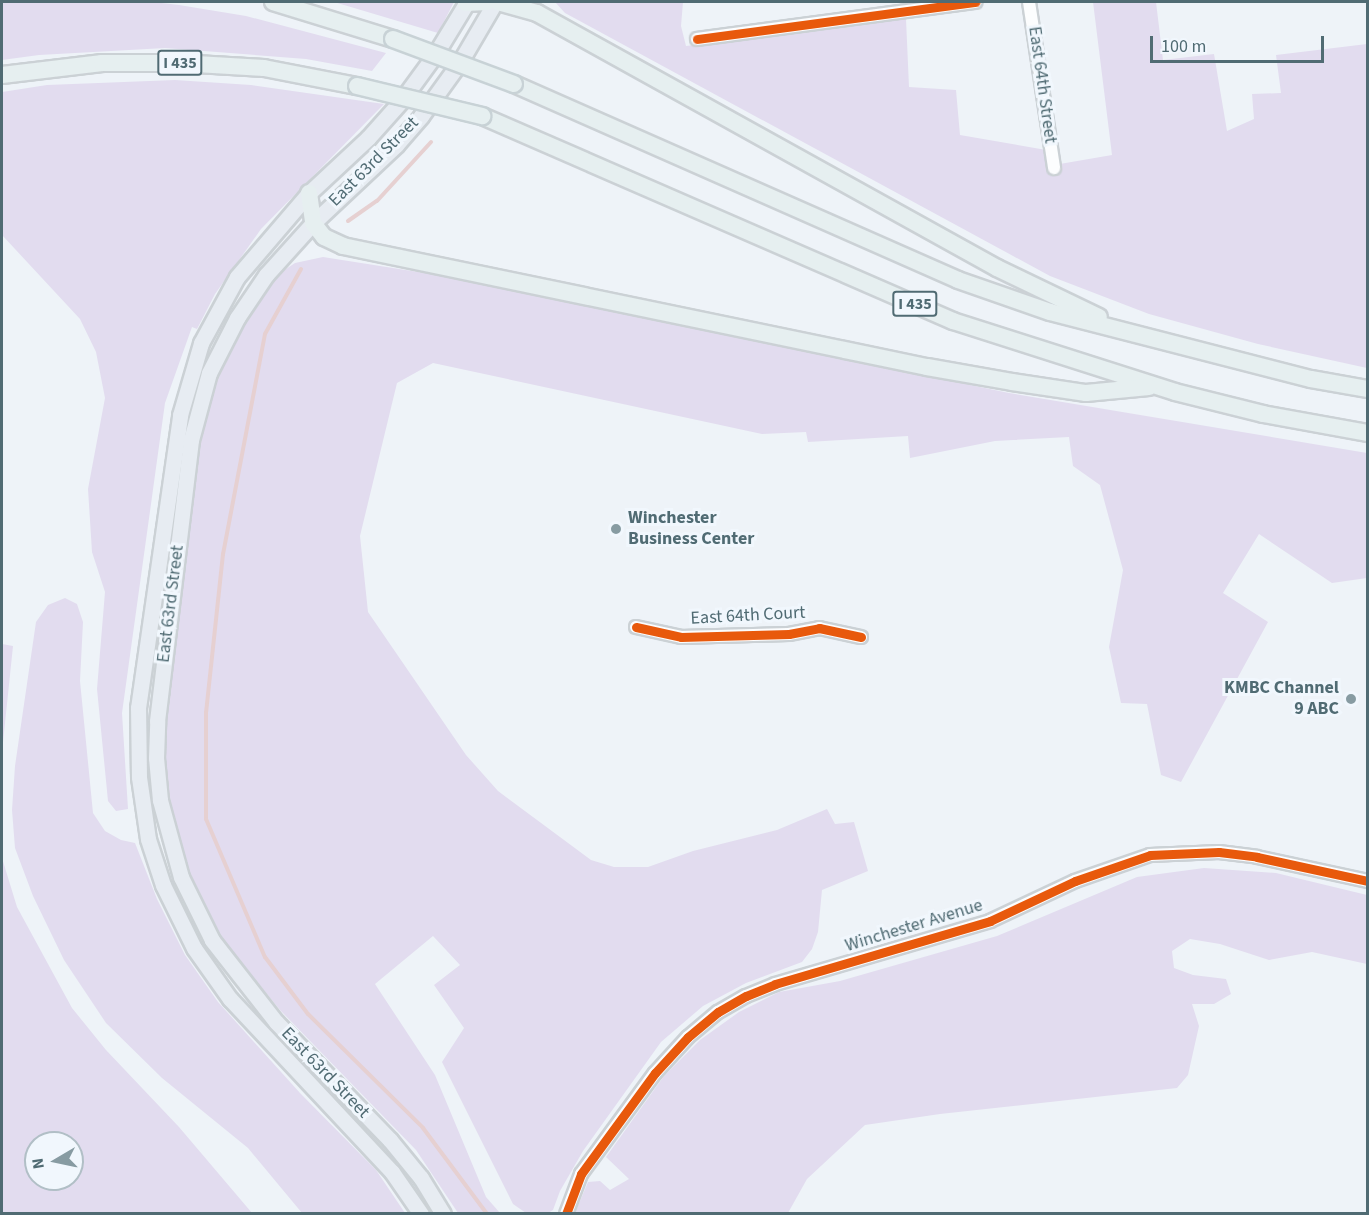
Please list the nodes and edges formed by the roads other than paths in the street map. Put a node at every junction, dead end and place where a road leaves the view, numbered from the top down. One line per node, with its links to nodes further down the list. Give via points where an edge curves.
1 (273, 2): 13 (highway, I 435, bridge, via 393,39 514,84 958,280 1050,312)
2 (466, 2): 3 (highway); 11 (main road, East 63rd Street, via 442,44 401,100 368,138)
3 (487, 2)
4 (497, 2): 7 (highway); 12 (main road, East 63rd Street, via 421,116 396,145)
5 (976, 2): 8 (street)
6 (1029, 2): 10 (street, East 64th Street)
7 (535, 7): 13 (highway, via 987,263)
8 (697, 39)
9 (2, 75): 14 (highway, I 435, bridge, via 102,63 264,68 482,116 953,321)
10 (1054, 168)
11 (309, 193): 12 (highway); 20 (main road, East 63rd Street, via 237,277 201,343 189,379 180,415 138,708 139,777 148,839 163,885 194,948 230,999 392,1172)
12 (313, 223): 14 (highway, via 324,237 343,246 927,367 1086,393); 21 (main road, East 63rd Street, via 266,275 237,318 209,373 192,440 157,721 160,800 180,877 212,940 276,1022 390,1140 421,1178)
13 (1129, 332): 15 (highway, I 435, via 1311,379)
14 (1156, 386): 16 (highway, I 435, via 1263,414)
15 (1368, 389)
16 (1368, 433)
17 (636, 627): 18 (street, East 64th Court, via 681,637 789,634 819,628)
18 (861, 637)
19 (1368, 881): 22 (street, Winchester Avenue, via 1219,852 1150,855 1075,881 990,921 746,996 718,1012 688,1037 655,1073 581,1174)
20 (421, 1214)
21 (443, 1214)
22 (566, 1214)

